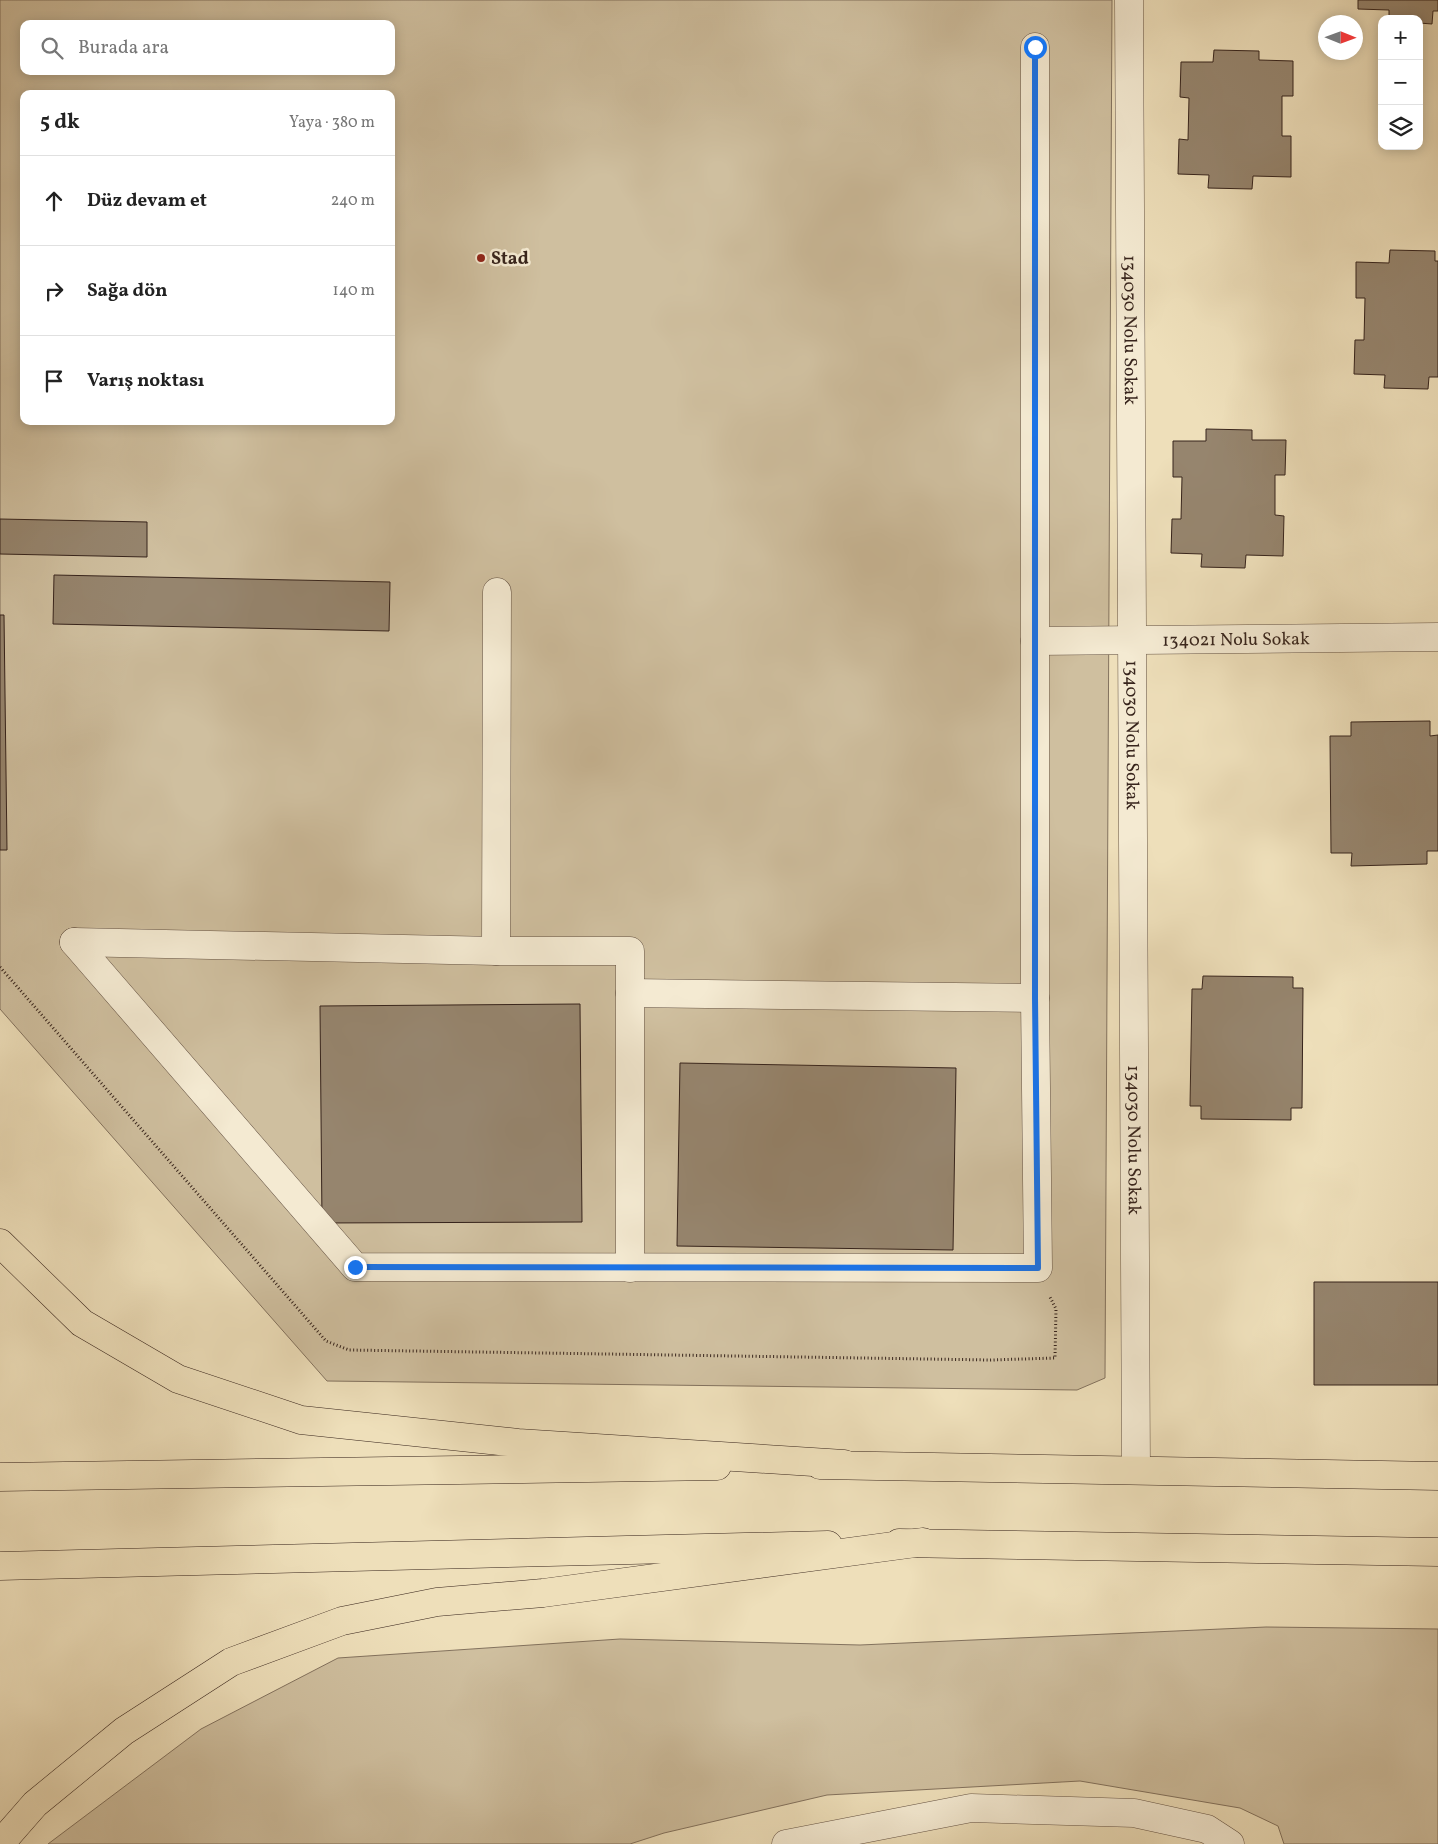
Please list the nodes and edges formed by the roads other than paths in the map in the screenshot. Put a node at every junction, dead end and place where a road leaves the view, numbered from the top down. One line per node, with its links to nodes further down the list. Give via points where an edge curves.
1 (1129, 0): 6 (street, 134030 Nolu Sokak)
2 (1035, 47): 5 (street)
3 (497, 592): 7 (street)
4 (1438, 637): 6 (street, 134021 Nolu Sokak)
5 (1035, 641): 6 (street, 134021 Nolu Sokak); 9 (street)
6 (1133, 641): 13 (street, 134030 Nolu Sokak)
7 (496, 951): 8 (street, via 630,951); 11 (street, via 74,942 355,1267)
8 (630, 993): 9 (street); 11 (street)
9 (1035, 998): 11 (street, via 1038,1268)
10 (0, 1243): 12 (main road, via 90,1328 178,1379 301,1420 518,1443)
11 (630, 1268)
12 (844, 1464): 13 (main road); 15 (main road)
13 (1136, 1470): 14 (main road)
14 (1438, 1476)
15 (0, 1477)
16 (923, 1542): 17 (main road); 18 (main road); 19 (main road, via 543,1592 437,1602 342,1621 231,1662 124,1731 34,1804)
17 (1438, 1552)
18 (0, 1566)
19 (0, 1844)
20 (786, 1844): 21 (street, via 971,1808 1134,1813 1207,1829)
21 (1230, 1844)

